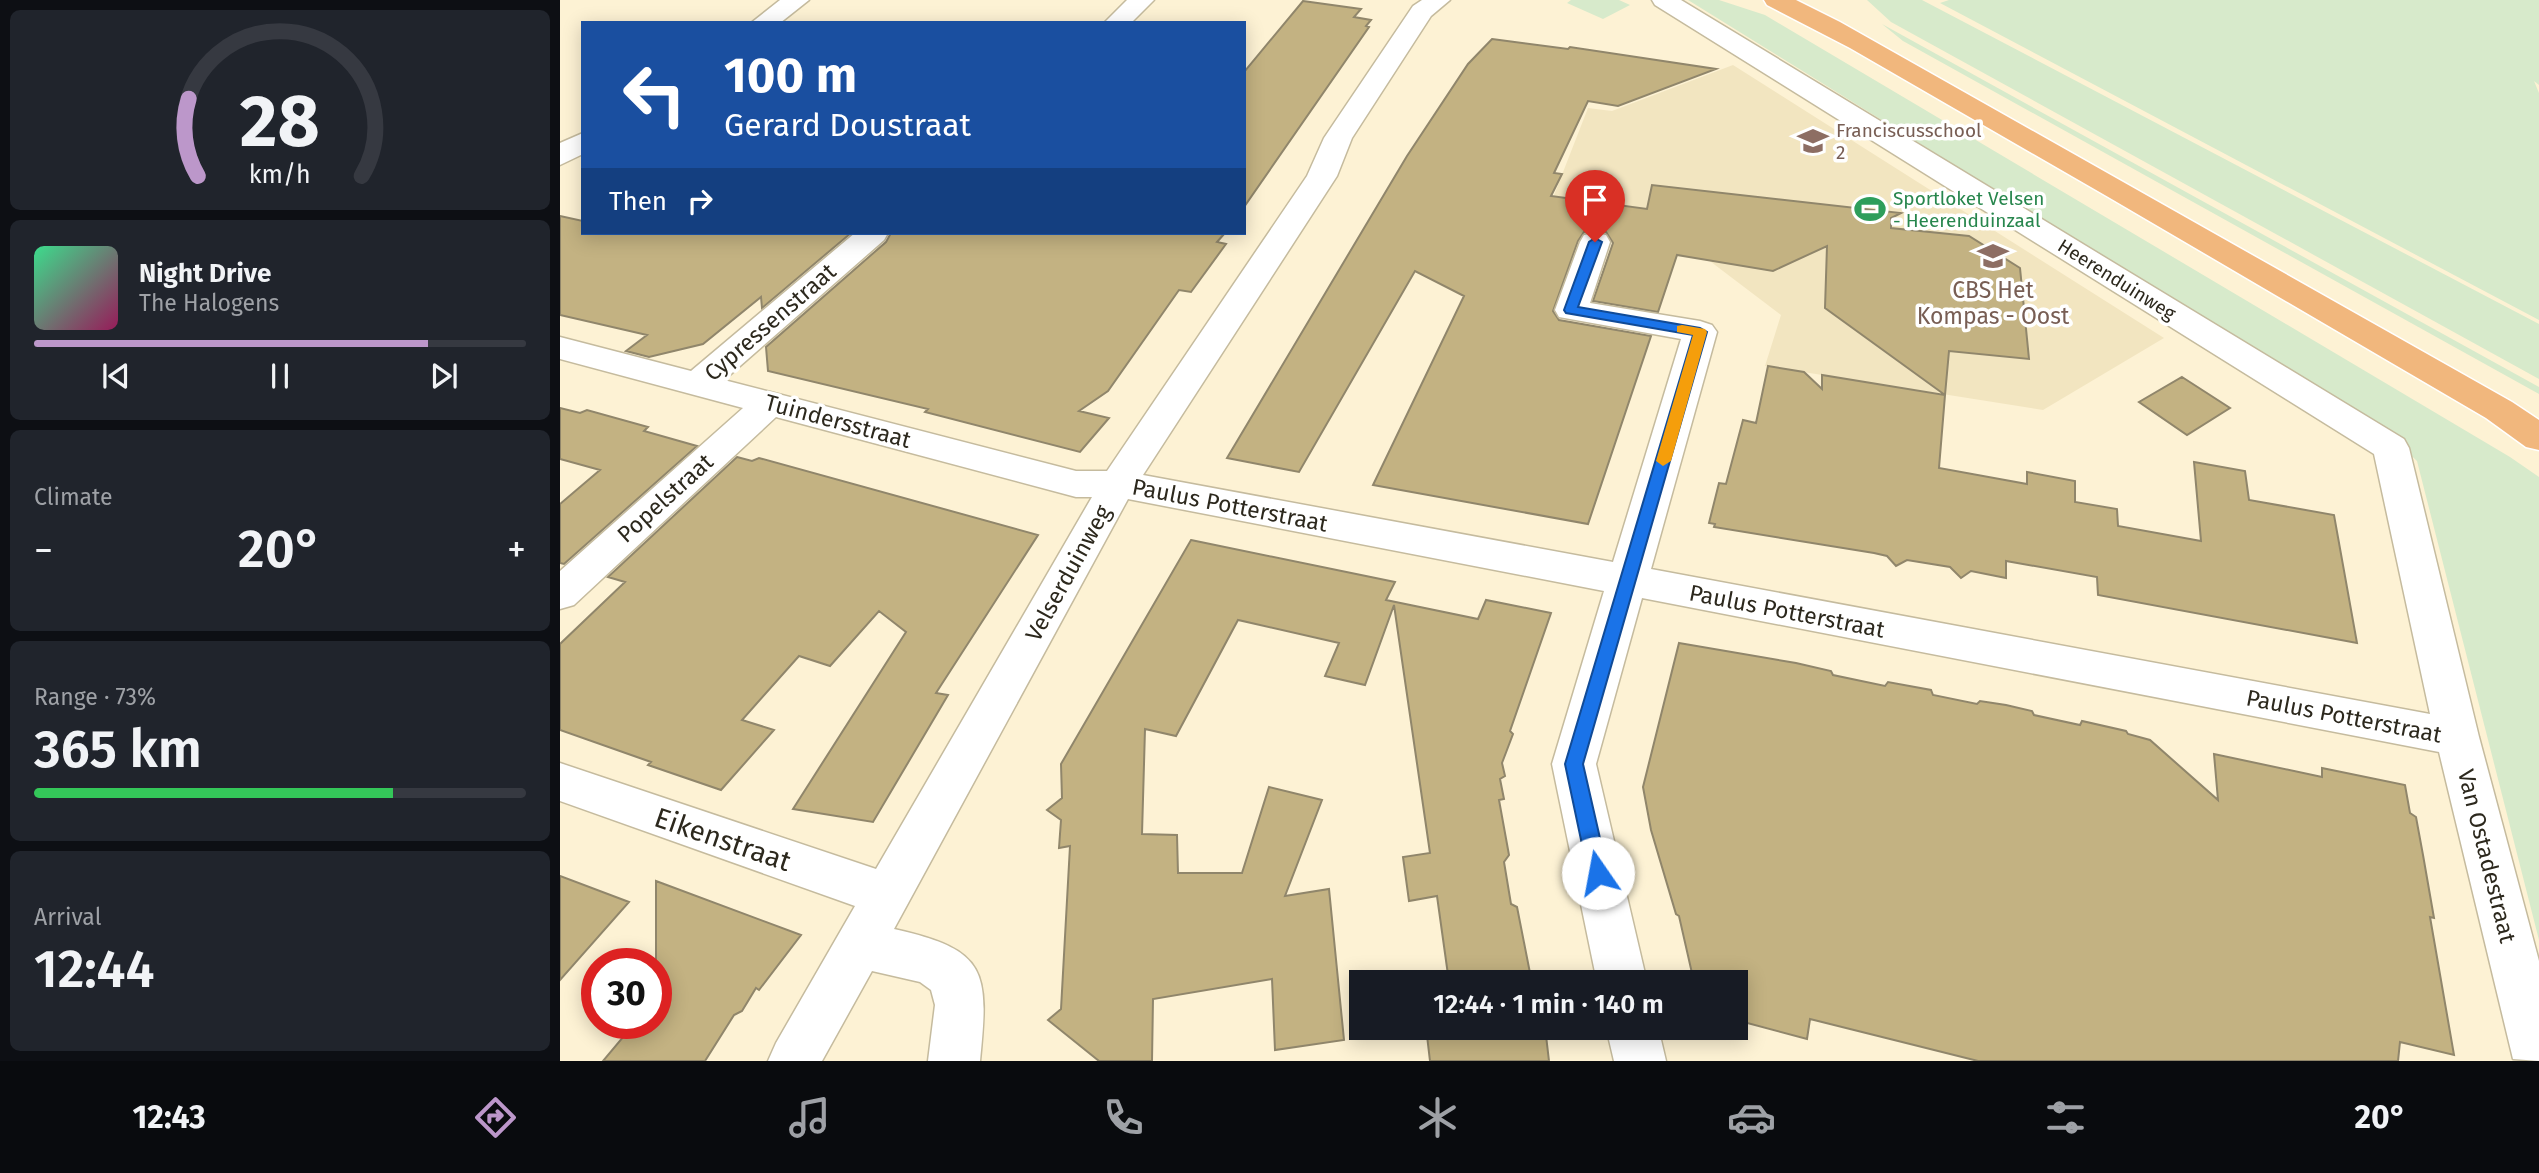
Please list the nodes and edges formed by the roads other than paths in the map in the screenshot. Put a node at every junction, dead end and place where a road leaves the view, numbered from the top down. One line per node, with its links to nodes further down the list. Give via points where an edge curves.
1 (797, 0): 7 (street)
2 (1142, 0): 8 (street)
3 (1438, 0): 21 (street, Velserduinweg, via 1422,11 1338,138 1322,176)
4 (1664, 0): 20 (street, Heerenduinweg)
5 (1776, 0): 9 (main road)
6 (1800, 0): 9 (main road)
7 (766, 21)
8 (1118, 21)
9 (1827, 23): 17 (main road)
10 (581, 142): 11 (street)
11 (560, 156)
12 (871, 235): 15 (street, Cypressenstraat)
13 (1595, 242): 22 (street, via 1571,310 1700,332)
14 (560, 348): 15 (street, Tuindersstraat)
15 (699, 383): 16 (street, Tuindersstraat)
16 (770, 403): 21 (street, Tuindersstraat, via 1076,484); 23 (street, Popelstraat)
17 (2499, 410): 18 (main road); 19 (main road)
18 (2539, 425)
19 (2539, 438)
20 (2390, 448): 24 (street, Van Ostadestraat)
21 (1118, 484): 22 (street, Paulus Potterstraat); 26 (street, Velserduinweg)
22 (1628, 581): 24 (street, Paulus Potterstraat); 28 (street, via 1574,764)
23 (560, 594)
24 (2457, 737): 30 (street, Van Ostadestraat)
25 (560, 782): 26 (street, Eikenstraat)
26 (887, 895): 27 (street, Velserduinweg)
27 (861, 945): 31 (street, Velserduinweg); 32 (street, via 932,961 953,976 960,1004)
28 (1619, 970)
29 (1635, 1040): 33 (street)
30 (2539, 1059)
31 (794, 1061)
32 (954, 1061)
33 (1640, 1061)

